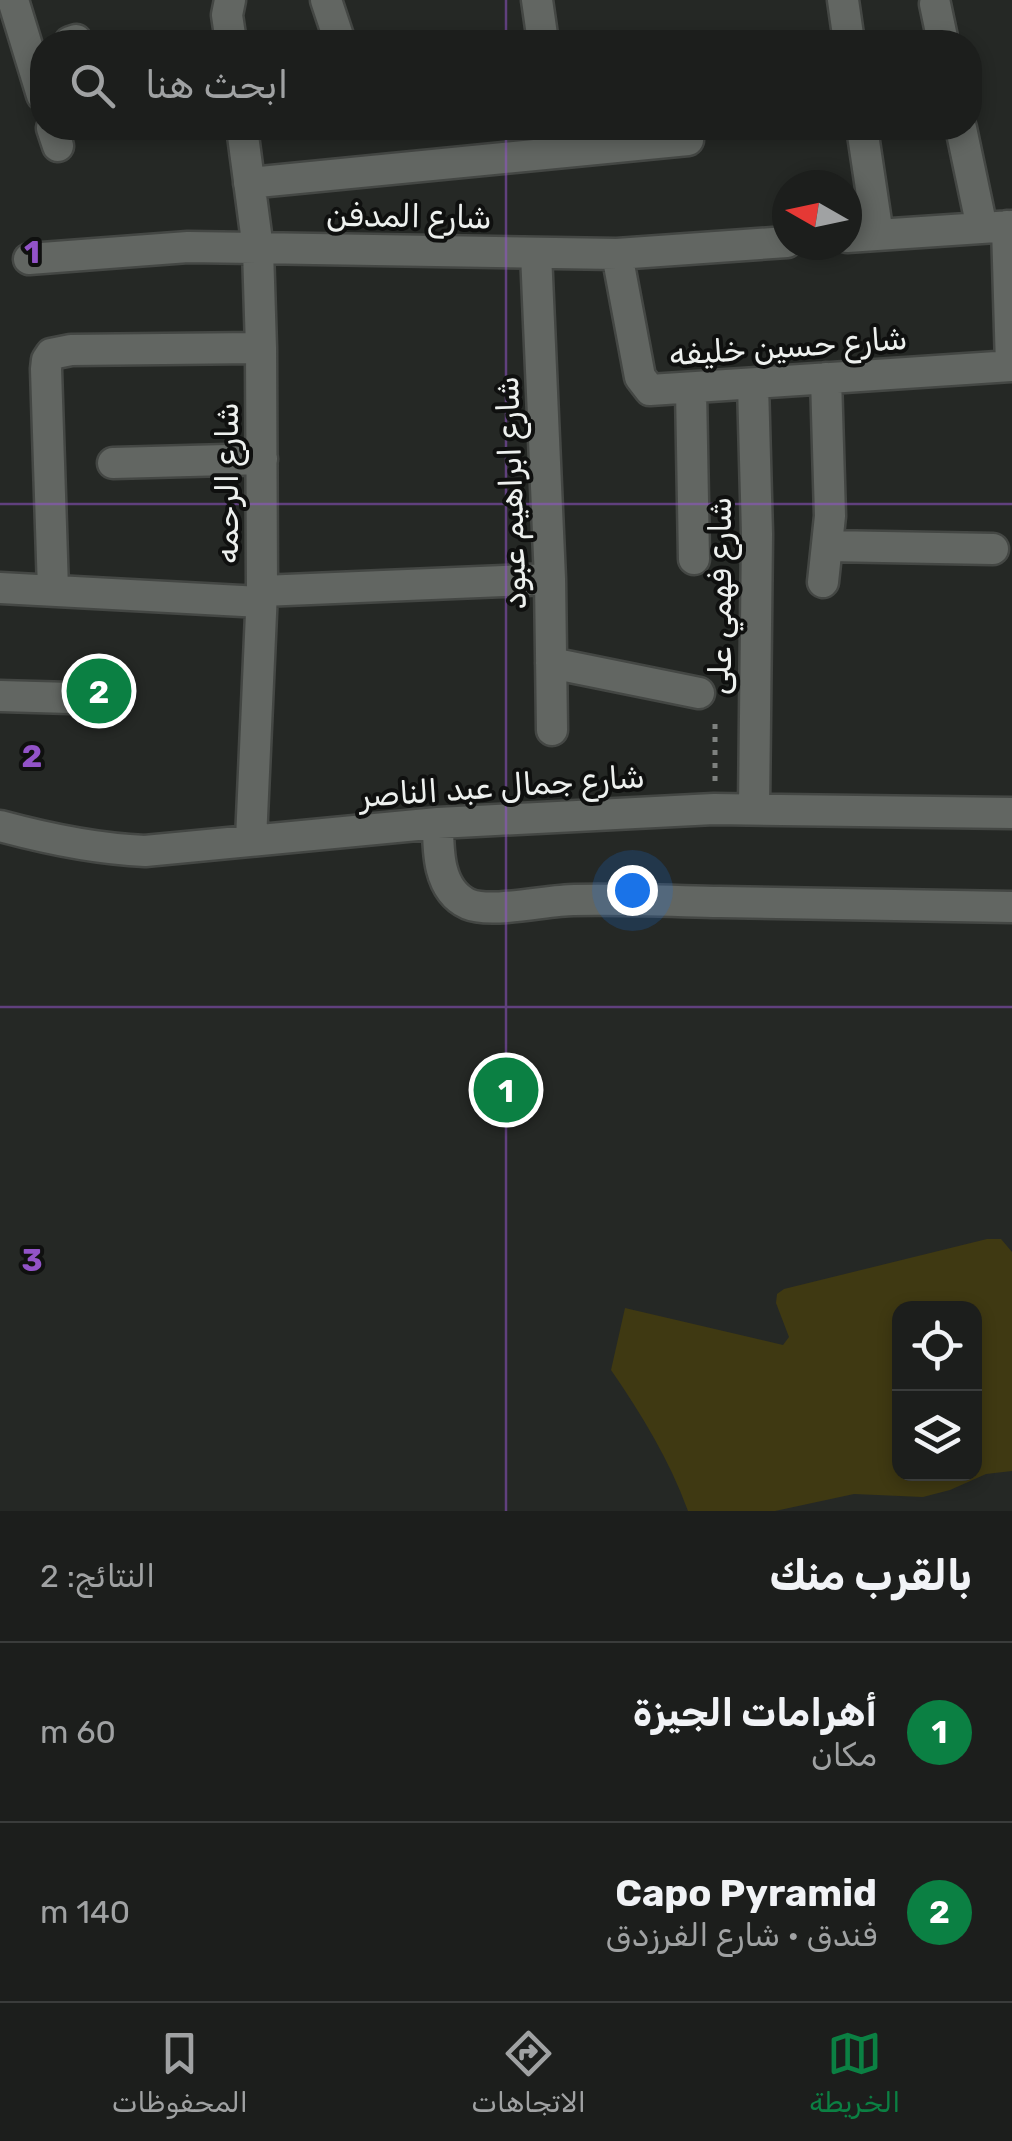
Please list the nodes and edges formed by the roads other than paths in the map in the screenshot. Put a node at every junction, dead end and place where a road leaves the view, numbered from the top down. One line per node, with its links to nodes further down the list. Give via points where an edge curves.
1 (13, 0): 12 (street)
2 (230, 0): 7 (street)
3 (326, 0): 8 (street)
4 (537, 0): 9 (street)
5 (843, 0): 10 (street)
6 (935, 4): 11 (street)
7 (229, 30)
8 (336, 30)
9 (541, 30)
10 (847, 30)
11 (940, 30)
12 (30, 38)
13 (244, 140): 18 (street, شارع الرحمه)
14 (688, 140): 17 (street)
15 (864, 140): 20 (street)
16 (966, 140): 19 (street)
17 (557, 141): 18 (street)
18 (249, 183): 23 (street, شارع الرحمه)
19 (1000, 226): 20 (street); 27 (street)
20 (878, 235): 21 (street)
21 (862, 237)
22 (772, 243): 25 (street, شارع المدفن)
23 (258, 249): 24 (street, شارع المدفن); 26 (street, شارع المدفن, via 165,248); 28 (street, شارع الرحمه)
24 (536, 253): 25 (street, شارع المدفن); 38 (street, شارع ابراهيم عبود, via 557,460)
25 (617, 254): 32 (street, شارع حسين خليفه, via 642,382 656,391)
26 (30, 259)
27 (1011, 307): 29 (street)
28 (262, 348): 33 (street, شارع الرحمه); 41 (street, via 51,354 46,369)
29 (1012, 366): 30 (street, شارع حسين خليفه)
30 (826, 378): 31 (street, شارع حسين خليفه); 35 (street)
31 (753, 384): 32 (street, شارع حسين خليفه); 48 (street, شارع فهمي على)
32 (691, 388): 37 (street)
33 (262, 459): 34 (street); 42 (street, شارع الرحمه)
34 (114, 463)
35 (828, 546): 36 (street); 39 (street)
36 (993, 550)
37 (694, 560)
38 (550, 580): 42 (street); 43 (street, شارع ابراهيم عبود)
39 (823, 582)
40 (0, 588): 41 (street)
41 (53, 590): 42 (street)
42 (262, 597): 52 (street, شارع الرحمه)
43 (551, 663): 46 (street); 47 (street, شارع ابراهيم عبود)
44 (0, 696): 45 (street)
45 (70, 698)
46 (707, 705)
47 (552, 730)
48 (754, 808): 49 (street, شارع جمال عبد الناصر); 50 (street, شارع جمال عبد الناصر)
49 (1012, 813)
50 (438, 823): 52 (street, شارع جمال عبد الناصر); 53 (street, via 445,882 478,908 573,900)
51 (0, 826): 52 (street, شارع جمال عبد الناصر, via 112,850)
52 (251, 840)
53 (1012, 907)

